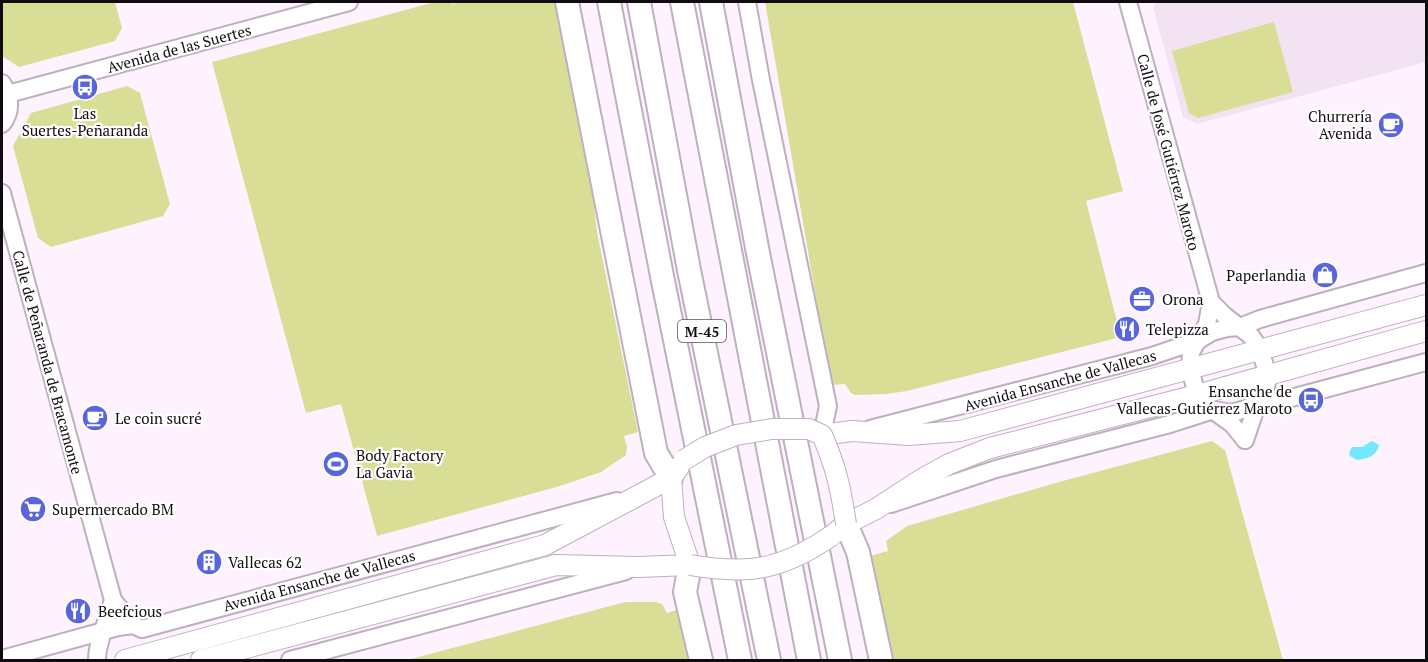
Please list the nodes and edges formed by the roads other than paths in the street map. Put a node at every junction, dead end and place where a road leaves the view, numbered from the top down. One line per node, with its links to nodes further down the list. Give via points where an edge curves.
1 (349, 2): 9 (street, Avenida de las Suertes)
2 (567, 2): 27 (highway, via 656,453)
3 (609, 2): 43 (highway)
4 (639, 2): 44 (highway, M-45)
5 (682, 2): 45 (highway, M-45)
6 (711, 2): 46 (highway)
7 (747, 2): 26 (street, via 828,406)
8 (1128, 2): 13 (street, Calle de José Gutiérrez Maroto)
9 (5, 89): 10 (street, via 9,107)
10 (2, 124)
11 (2, 193): 33 (street, Calle de Peñaranda de Bracamonte)
12 (1426, 273): 15 (street, Avenida Ensanche de Vallecas)
13 (1211, 302): 15 (street); 17 (street, Calle de José Gutiérrez Maroto)
14 (1426, 305): 18 (main road, Avenida Ensanche de Vallecas)
15 (1240, 327): 17 (street, Avenida Ensanche de Vallecas, via 1212,332); 18 (street)
16 (1426, 331): 21 (main road)
17 (1199, 340): 20 (street, Calle de José Gutiérrez Maroto, via 1191,352); 25 (street, Avenida Ensanche de Vallecas, via 1152,356)
18 (1260, 350): 20 (main road, Avenida Ensanche de Vallecas); 21 (street)
19 (1426, 362): 23 (street, via 1276,402)
20 (1190, 369): 22 (street); 25 (main road, Avenida Ensanche de Vallecas, via 960,431 909,435)
21 (1268, 376): 22 (main road); 23 (street)
22 (1197, 395): 24 (street); 29 (main road, via 990,448 949,464)
23 (1258, 402): 24 (street, via 1231,413); 24 (street, via 1245,440)
24 (1214, 410): 29 (street, via 996,469)
25 (864, 431): 26 (main road, Avenida Ensanche de Vallecas)
26 (822, 435): 27 (main road, Avenida Ensanche de Vallecas, bridge, via 810,429 772,429 736,435 694,453); 30 (main road, bridge, via 840,480)
27 (671, 478): 28 (main road, Avenida Ensanche de Vallecas); 31 (main road, via 674,517)
28 (638, 495): 34 (street, Avenida Ensanche de Vallecas); 36 (main road, Avenida Ensanche de Vallecas, via 545,545)
29 (876, 509): 30 (main road)
30 (839, 530): 31 (main road, bridge, via 807,553 777,565 738,571); 47 (highway, via 858,552)
31 (690, 565): 32 (main road); 42 (highway, via 685,592)
32 (638, 567): 40 (main road, via 556,565); 41 (street)
33 (113, 600): 34 (street, Calle de Peñaranda de Bracamonte); 35 (street)
34 (138, 627): 35 (street, Avenida Ensanche de Vallecas); 36 (street, Calle de Peñaranda de Bracamonte)
35 (104, 632): 37 (street, Avenida Ensanche de Vallecas); 38 (street, via 97,646)
36 (160, 656): 39 (main road, Avenida Ensanche de Vallecas)
37 (2, 659)
38 (97, 660)
39 (125, 660)
40 (201, 660)
41 (290, 660)
42 (701, 660)
43 (740, 660)
44 (769, 660)
45 (809, 660)
46 (840, 660)
47 (881, 660)

